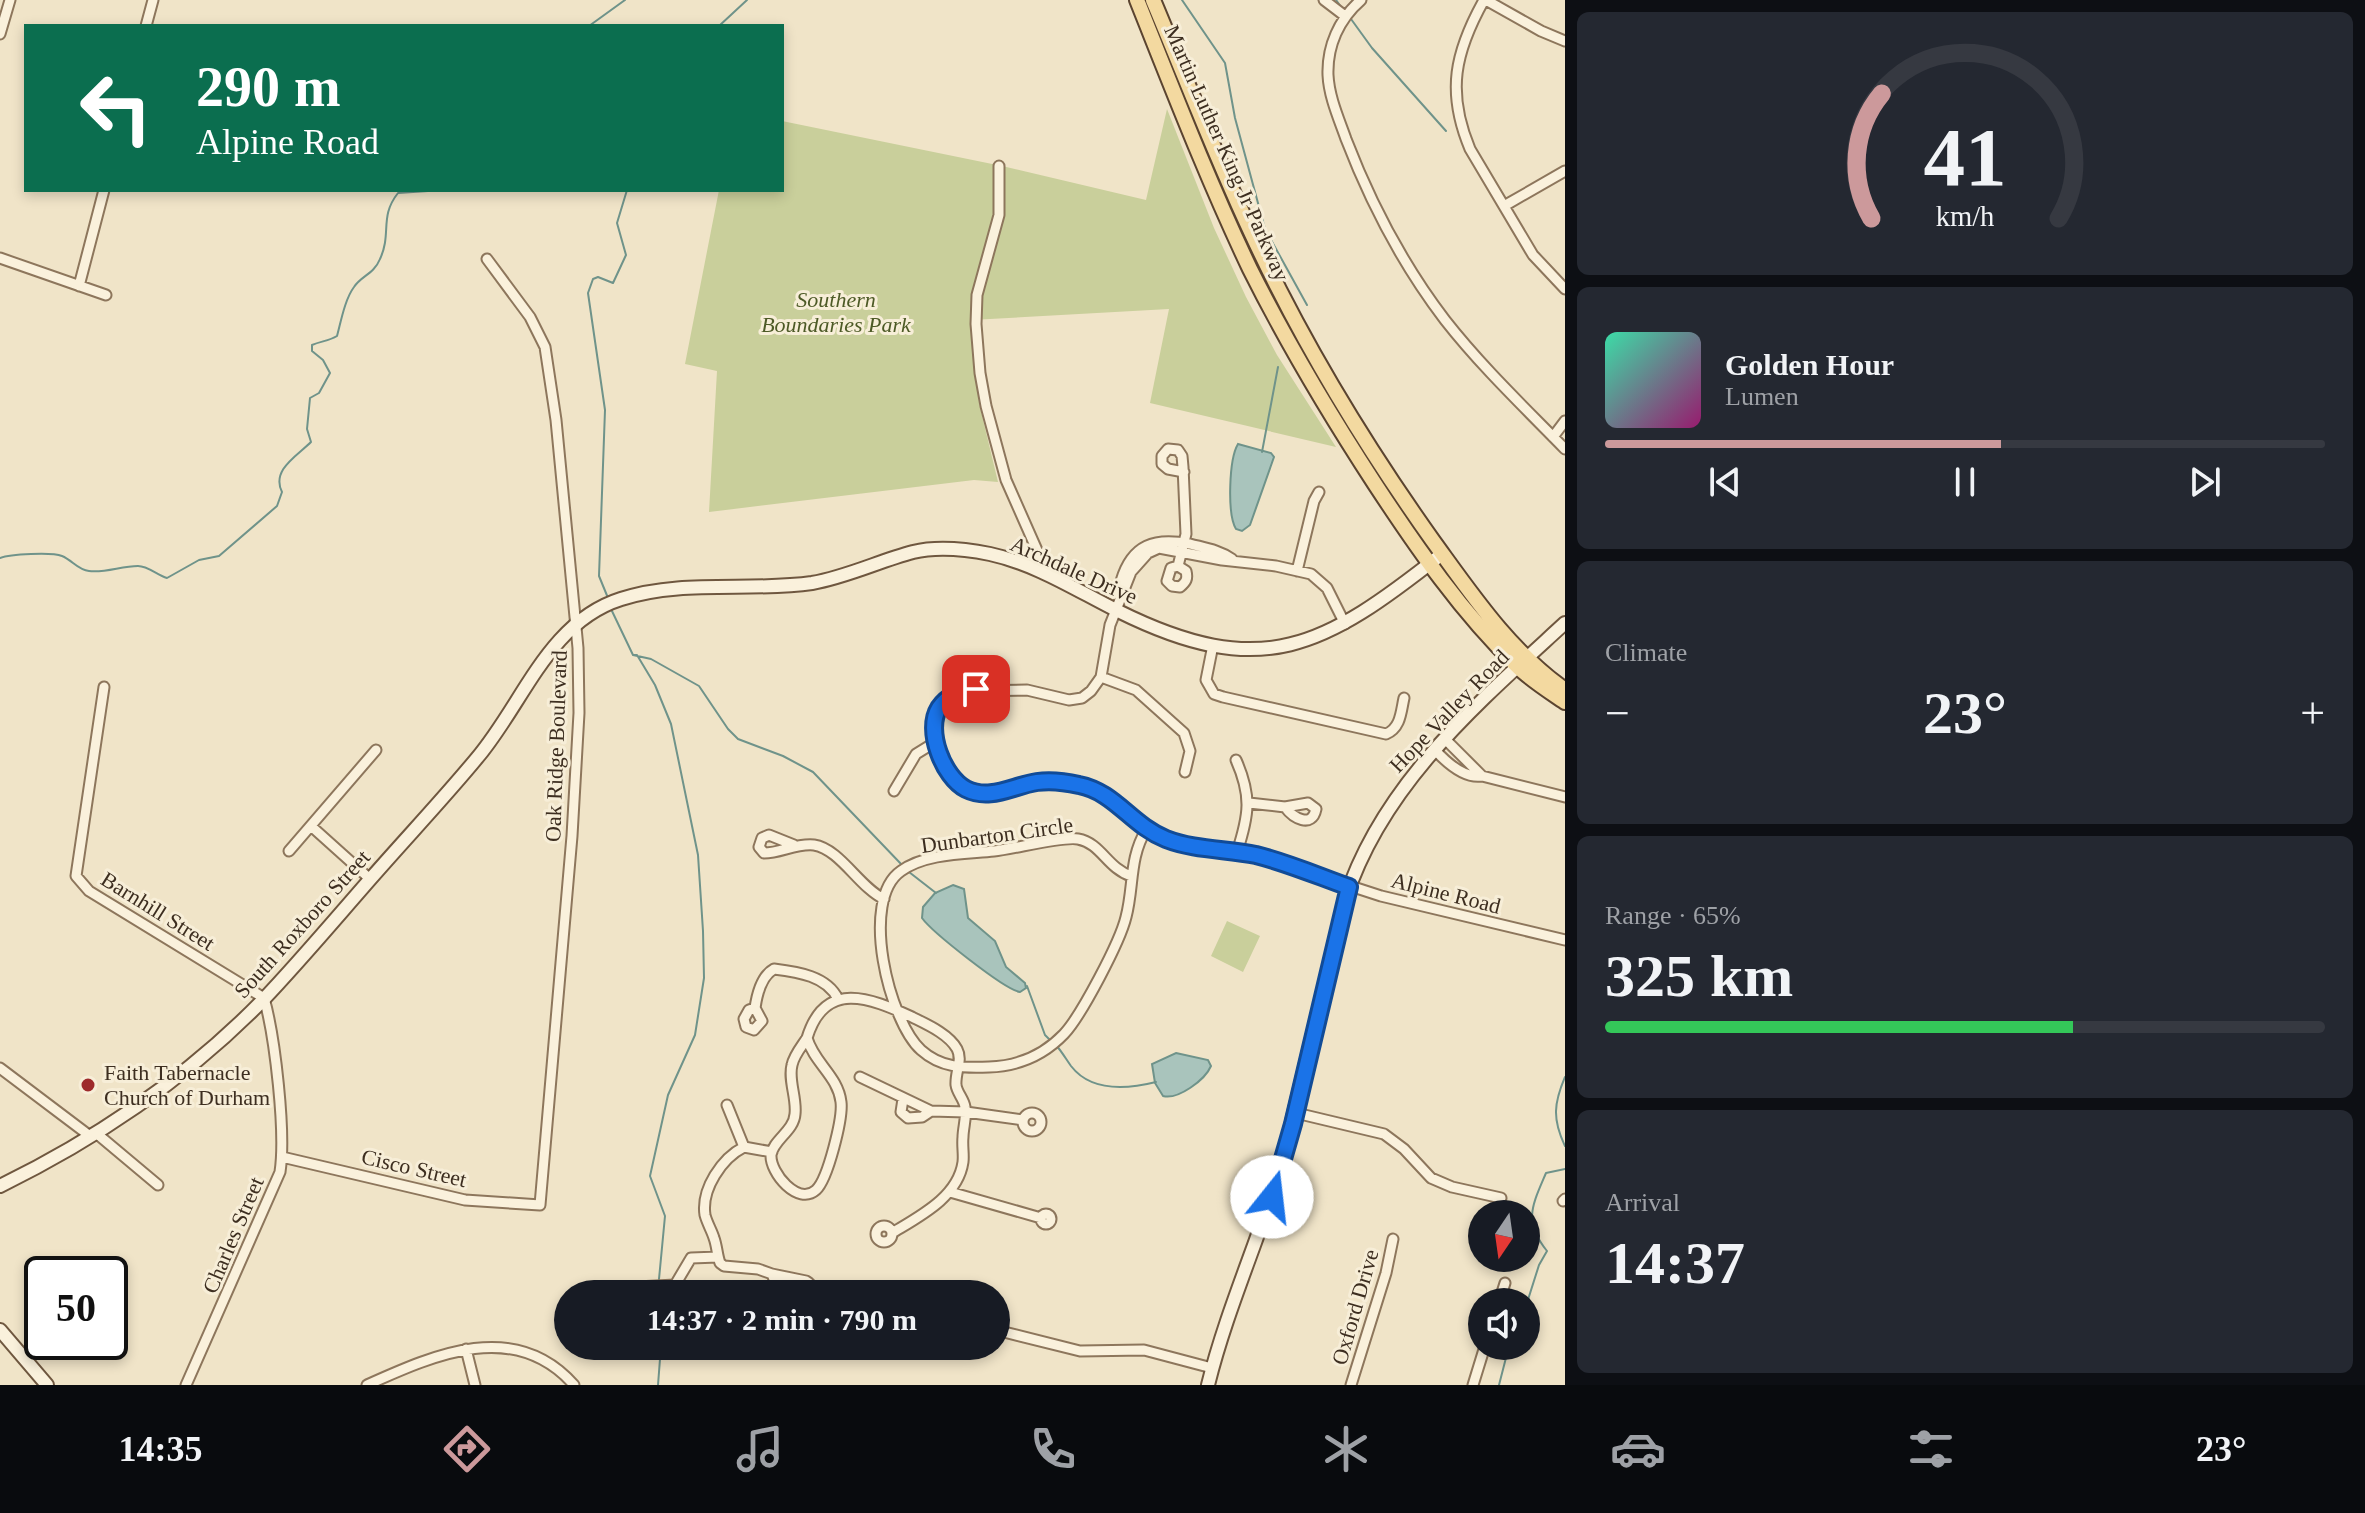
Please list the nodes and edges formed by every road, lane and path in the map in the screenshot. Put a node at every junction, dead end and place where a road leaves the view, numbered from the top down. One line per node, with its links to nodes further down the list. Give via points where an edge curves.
1 (10, 0): 10 (street)
2 (153, 0): 9 (street)
3 (1137, 0): 28 (main road, Martin Luther King Jr Parkway, via 1252,271 1352,450)
4 (1153, 0): 27 (main road, Martin Luther King Jr Parkway, via 1240,210 1286,303 1351,418)
5 (1324, 0): 8 (street)
6 (1361, 0): 8 (street)
7 (1485, 0): 11 (street); 15 (street, via 1460,49 1457,113 1470,149)
8 (1345, 16): 22 (street, via 1330,50 1329,87 1386,228 1460,337)
9 (147, 24)
10 (0, 34)
11 (1565, 41)
12 (999, 166): 31 (street, via 999,215 977,295 980,373 1006,480)
13 (1565, 171): 15 (street)
14 (103, 192): 18 (street)
15 (1504, 206): 19 (street, via 1533,255)
16 (0, 258): 18 (street)
17 (487, 259): 34 (street, Oak Ridge Boulevard, via 545,347)
18 (79, 286): 20 (street)
19 (1565, 289)
20 (106, 295)
21 (1565, 421): 22 (street)
22 (1553, 437): 23 (street)
23 (1565, 449)
24 (1184, 472): 26 (street)
25 (1319, 492): 30 (street)
26 (1183, 548): 29 (street); 30 (street, via 1222,560); 32 (street, via 1148,553 1131,572)
27 (1442, 554): 28 (street, Archdale Drive); 37 (main road, Martin Luther King Jr Parkway)
28 (1429, 564): 35 (street, Archdale Drive); 37 (main road, Martin Luther King Jr Parkway)
29 (1178, 566)
30 (1297, 571): 35 (street, via 1320,580)
31 (1048, 575): 32 (street, Archdale Drive); 34 (street, Archdale Drive, via 992,555 926,549 814,582 636,595 607,604)
32 (1115, 609): 36 (street, Archdale Drive, via 1159,630); 38 (street)
33 (1565, 623): 37 (street, Hope Valley Road)
34 (575, 624): 60 (street, South Roxboro Street, via 490,742); 86 (street, Oak Ridge Boulevard, via 576,773)
35 (1345, 624): 36 (street, Archdale Drive, via 1284,646 1233,650)
36 (1213, 645): 41 (street, via 1206,680 1214,694 1223,697 1386,734 1395,729)
37 (1522, 664): 40 (main road, Martin Luther King Jr Parkway); 42 (main road, Martin Luther King Jr Parkway); 43 (street, Hope Valley Road)
38 (1101, 677): 44 (street, via 1075,700 1027,690 961,691 938,710 933,722); 48 (street, via 1136,690 1184,733 1190,751)
39 (104, 687): 64 (street, Barnhill Street, via 76,876 89,891)
40 (1565, 690)
41 (1404, 698)
42 (1565, 702)
43 (1445, 739): 46 (street, Hope Valley Road); 49 (street)
44 (937, 741): 50 (street, via 920,750); 55 (street, Alpine Road, via 951,776 972,792 994,794 1042,781 1077,784 1108,796)
45 (376, 750): 54 (street)
46 (1435, 750): 49 (street, via 1458,770); 61 (street, Hope Valley Road, via 1382,819)
47 (1236, 760): 52 (street)
48 (1185, 772)
49 (1482, 776): 51 (street)
50 (894, 791)
51 (1565, 797)
52 (1249, 803): 53 (street); 58 (street)
53 (1285, 807)
54 (311, 826): 57 (street); 60 (street)
55 (1146, 830): 58 (street, Alpine Road, via 1176,842); 59 (street)
56 (794, 845): 62 (street, via 829,852)
57 (289, 851)
58 (1237, 852): 61 (street, Alpine Road)
59 (1131, 876): 62 (street, Dunbarton Circle, via 1115,869 1087,842 1071,838 919,863 895,876); 69 (street, via 1122,931 1064,1034 1019,1063)
60 (370, 879): 64 (street, South Roxboro Street)
61 (1349, 887): 63 (street, Alpine Road); 76 (street, Hope Valley Road)
62 (884, 899): 67 (street, via 884,969)
63 (1565, 940)
64 (264, 998): 78 (street, South Roxboro Street, via 202,1056); 81 (street, Charles Street)
65 (838, 999): 66 (street, via 825,982 774,969 761,983); 67 (street, via 870,1000); 68 (street, via 816,1017)
66 (755, 1008)
67 (899, 1011): 69 (street, via 923,1051); 69 (street, via 953,1044)
68 (807, 1038): 80 (street, via 792,1064 794,1119); 80 (street, via 834,1081 842,1109 817,1190 804,1194 783,1182)
69 (958, 1067): 75 (street, via 955,1082)
70 (0, 1068): 78 (street)
71 (860, 1077): 72 (street)
72 (903, 1099): 74 (street); 74 (street, via 901,1112 908,1118)
73 (727, 1105): 79 (street)
74 (931, 1111): 75 (street)
75 (966, 1112): 77 (street); 84 (street, via 963,1164)
76 (1296, 1113): 85 (street, via 1384,1134 1431,1178); 101 (street, Hope Valley Road)
77 (1023, 1120)
78 (93, 1135): 82 (street); 83 (street, South Roxboro Street)
79 (744, 1147): 80 (street); 90 (street, via 719,1170 706,1200 705,1215)
80 (772, 1152)
81 (282, 1157): 86 (street, Cisco Street, via 465,1200); 103 (street, Charles Street, via 275,1185)
82 (158, 1185)
83 (0, 1186)
84 (950, 1192): 87 (street); 88 (street)
85 (1501, 1198)
86 (540, 1205)
87 (1041, 1218)
88 (892, 1233)
89 (1393, 1239): 108 (street, Oxford Drive)
90 (718, 1257): 91 (street, via 724,1266); 92 (street, via 691,1258)
91 (772, 1274): 93 (street); 94 (street)
92 (680, 1280)
93 (774, 1280)
94 (801, 1280)
95 (1505, 1283): 96 (street)
96 (1503, 1288)
97 (0, 1330): 102 (street)
98 (1010, 1334): 101 (street, via 1080,1351 1144,1350)
99 (466, 1349): 104 (street); 105 (street); 106 (street, via 495,1346 522,1351 547,1362)
100 (1481, 1360): 109 (street)
101 (1212, 1368): 107 (street, Hope Valley Road)
102 (47, 1385)
103 (186, 1385)
104 (367, 1385)
105 (475, 1385)
106 (574, 1385)
107 (1208, 1385)
108 (1351, 1385)
109 (1473, 1385)

